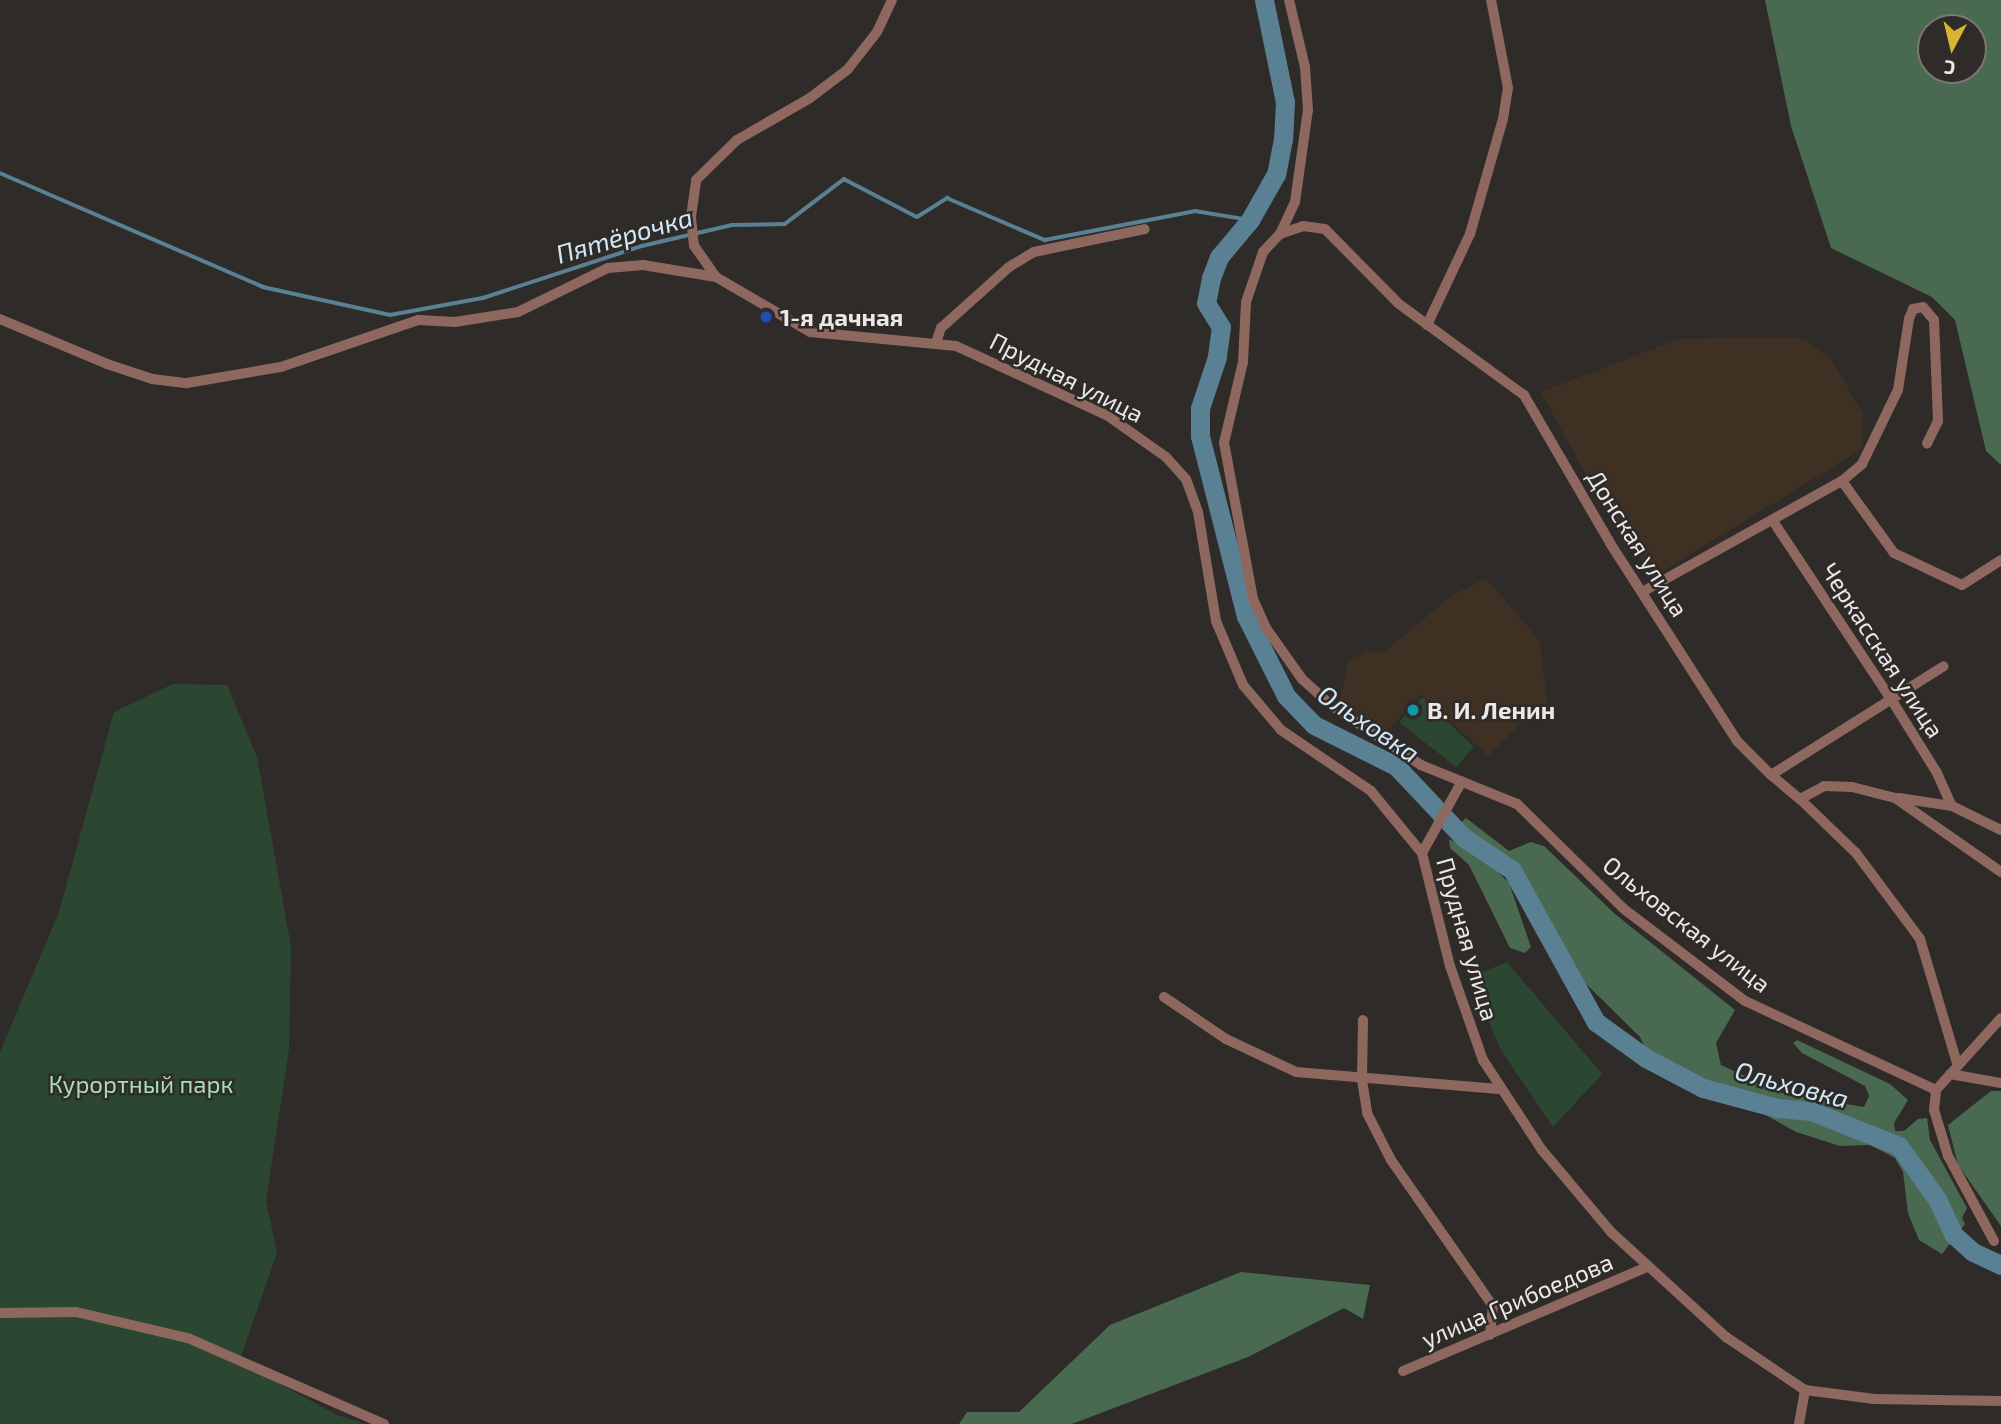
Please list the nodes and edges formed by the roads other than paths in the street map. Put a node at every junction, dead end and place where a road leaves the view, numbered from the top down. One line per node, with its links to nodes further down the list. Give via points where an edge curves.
1 (891, 0): 6 (street, via 877,32 848,69 810,98 737,140 696,180 691,217 694,246)
2 (1289, 0): 5 (street, Ольховская улица, via 1306,67 1308,110 1298,190)
3 (1492, 0): 8 (street, via 1508,88 1503,119 1471,234)
4 (1145, 229): 9 (street, via 1034,252 1009,267 941,328)
5 (1280, 234): 8 (street, Донская улица, via 1303,226 1325,229 1399,304); 18 (street, Ольховская улица, via 1252,274 1243,362 1224,443 1253,599 1266,628 1302,679 1332,706 1421,765)
6 (716, 277): 7 (street, Прудная улица, via 643,265 608,268 518,312 455,322 418,320 281,367 187,383 152,379 107,364); 9 (street, Прудная улица, via 810,332)
7 (0, 318)
8 (1427, 325): 14 (street, Донская улица, via 1524,395 1610,544)
9 (936, 343): 23 (street, Прудная улица, via 976,353 1108,416 1176,467 1186,479 1198,512 1216,621 1243,685 1281,730 1371,792)
10 (1927, 444): 11 (street, via 1938,421 1934,320 1923,307 1913,309 1909,319 1898,390 1875,444 1862,464)
11 (1842, 481): 12 (street); 13 (street, via 1894,553 1962,585)
12 (1773, 521): 14 (street); 16 (street, Черкасская улица)
13 (2001, 560)
14 (1644, 592): 17 (street, Донская улица, via 1737,741)
15 (1944, 666): 16 (street)
16 (1891, 699): 17 (street); 21 (street, Черкасская улица)
17 (1771, 775): 20 (street, Донская улица)
18 (1462, 781): 23 (street); 33 (street, Ольховская улица, via 1517,804 1625,909 1745,1001 1832,1046)
19 (1895, 798): 20 (street, via 1852,787 1824,786); 21 (street); 24 (street)
20 (1800, 799): 28 (street, Донская улица, via 1856,853 1920,939)
21 (1952, 806): 22 (street)
22 (2001, 830)
23 (1422, 853): 32 (street, Прудная улица, via 1461,999)
24 (2001, 872)
25 (1164, 997): 30 (street, via 1273,1065)
26 (2001, 1018): 28 (street)
27 (1363, 1020): 30 (street)
28 (1957, 1063): 29 (street)
29 (1950, 1074): 31 (street); 33 (street)
30 (1362, 1080): 32 (street); 37 (street, via 1367,1113 1391,1160 1493,1306)
31 (2001, 1083)
32 (1498, 1088): 35 (street, Прудная улица, via 1578,1194)
33 (1936, 1090): 34 (street, via 1934,1110 1948,1156)
34 (1994, 1241)
35 (1647, 1267): 37 (street, улица Грибоедова); 39 (street, Прудная улица, via 1726,1337)
36 (0, 1313): 41 (street, via 76,1312 188,1338)
37 (1490, 1335): 38 (street, улица Грибоедова)
38 (1403, 1371)
39 (1805, 1390): 40 (street, Прудная улица, via 1874,1399); 42 (street)
40 (2001, 1401)
41 (384, 1424)
42 (1799, 1424)

